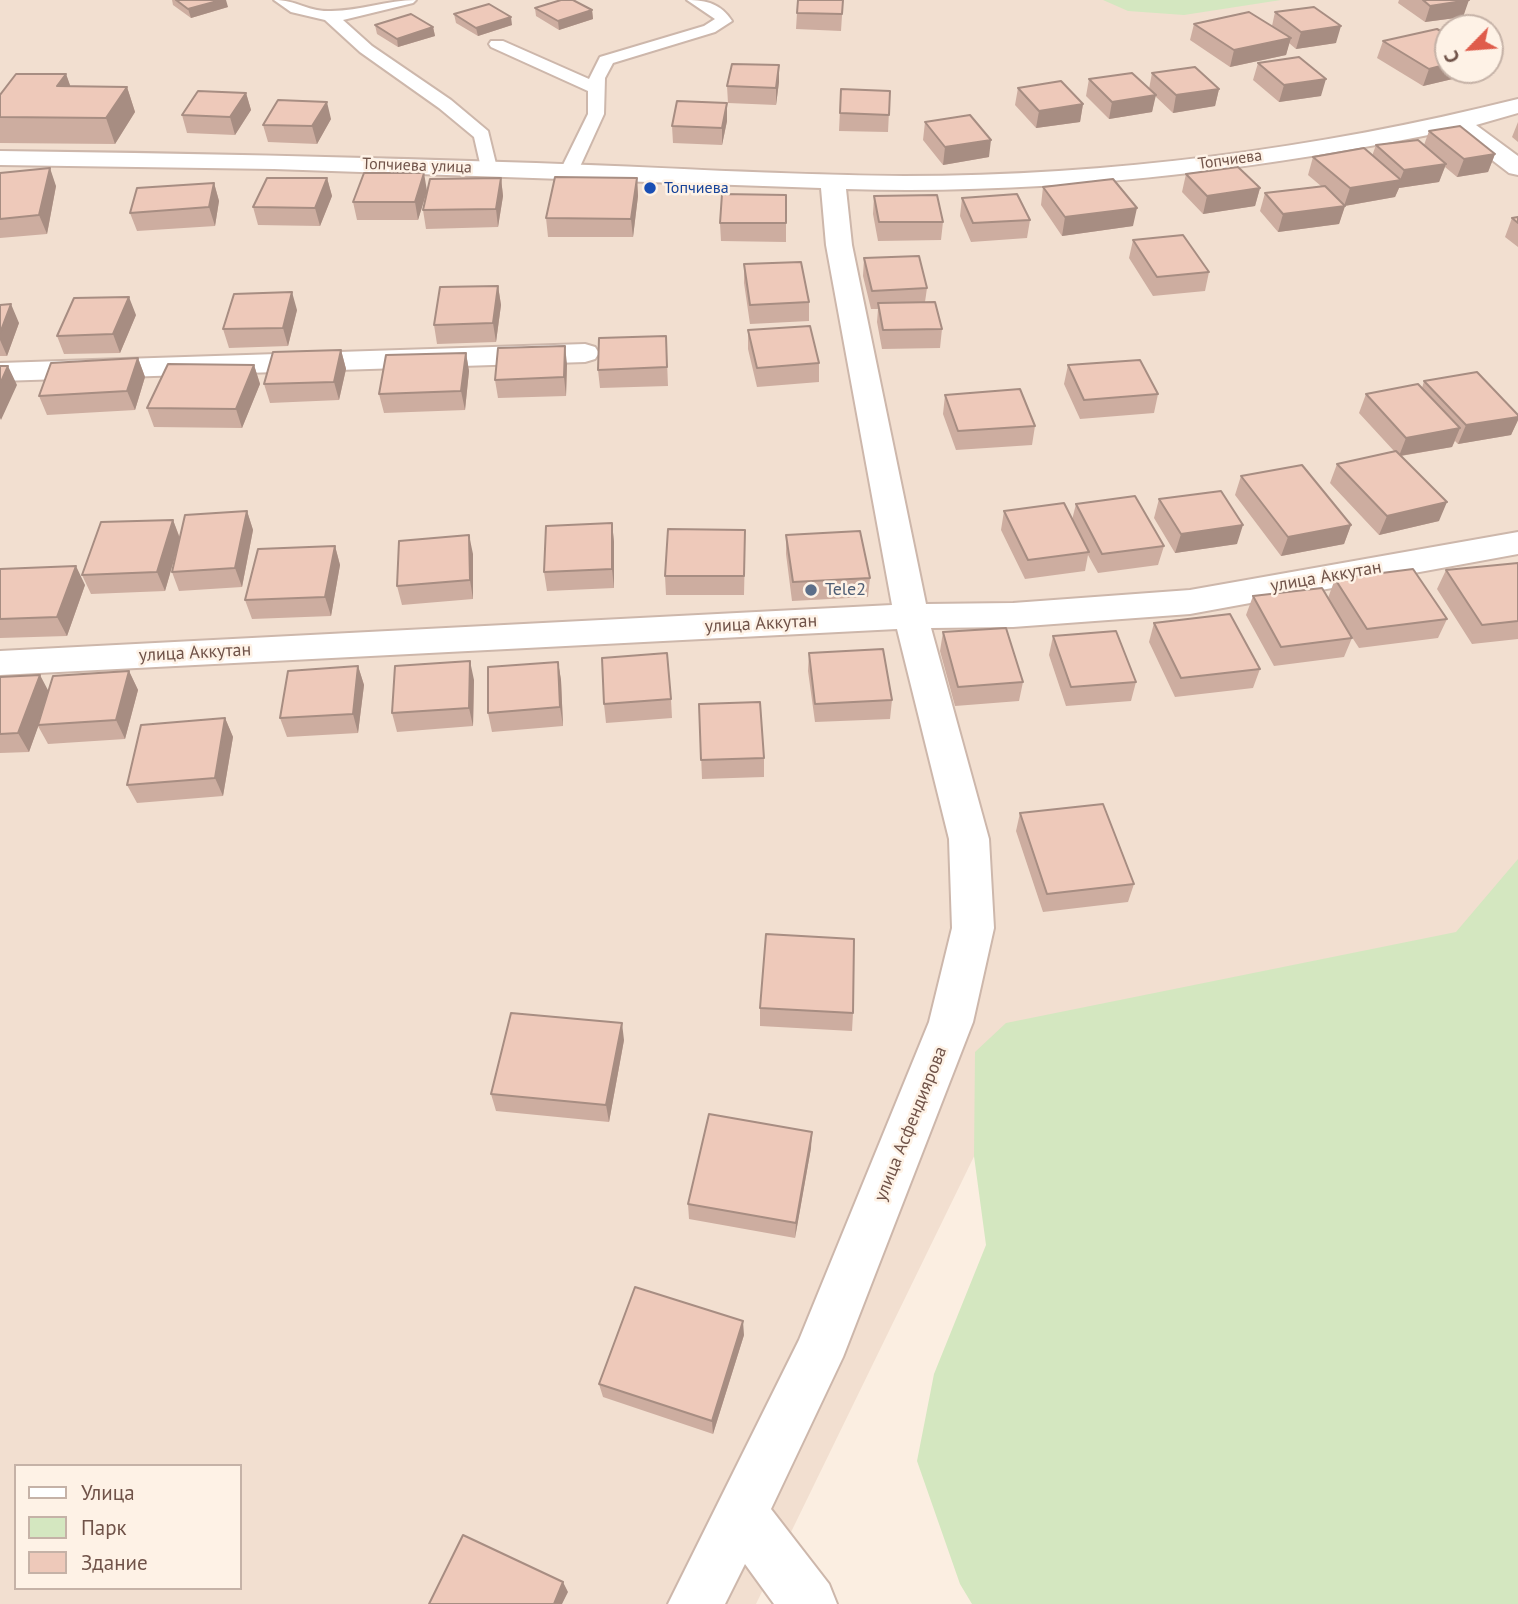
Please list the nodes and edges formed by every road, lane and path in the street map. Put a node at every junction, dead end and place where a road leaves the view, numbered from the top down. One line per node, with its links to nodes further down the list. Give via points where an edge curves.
1 (282, 0): 4 (lane, via 310,16)
2 (408, 0): 4 (lane)
3 (695, 0): 6 (lane, via 724,9 724,20 709,29 606,60)
4 (330, 17): 10 (lane, via 366,50 482,135)
5 (497, 44): 6 (lane)
6 (596, 88): 12 (lane, via 596,114)
7 (1518, 106): 8 (street, Топчиева)
8 (1458, 122): 11 (street); 13 (street, Топчиева, via 1364,141 1170,168 1075,177)
9 (0, 158): 10 (street, Топчиева улица)
10 (488, 168): 12 (street, Топчиева улица)
11 (1518, 168)
12 (569, 171): 13 (street, Топчиева улица)
13 (833, 182): 17 (street, via 839,245)
14 (585, 353): 15 (street)
15 (0, 372)
16 (1518, 543): 17 (street, улица Аккутан, via 1191,602 1013,615)
17 (911, 616): 18 (street, улица Аккутан); 19 (street, улица Асфендиярова, via 969,839 973,928 951,1022 818,1357)
18 (0, 663)
19 (741, 1514): 20 (street, улица Асфендиярова); 21 (street)
20 (696, 1604)
21 (809, 1604)

